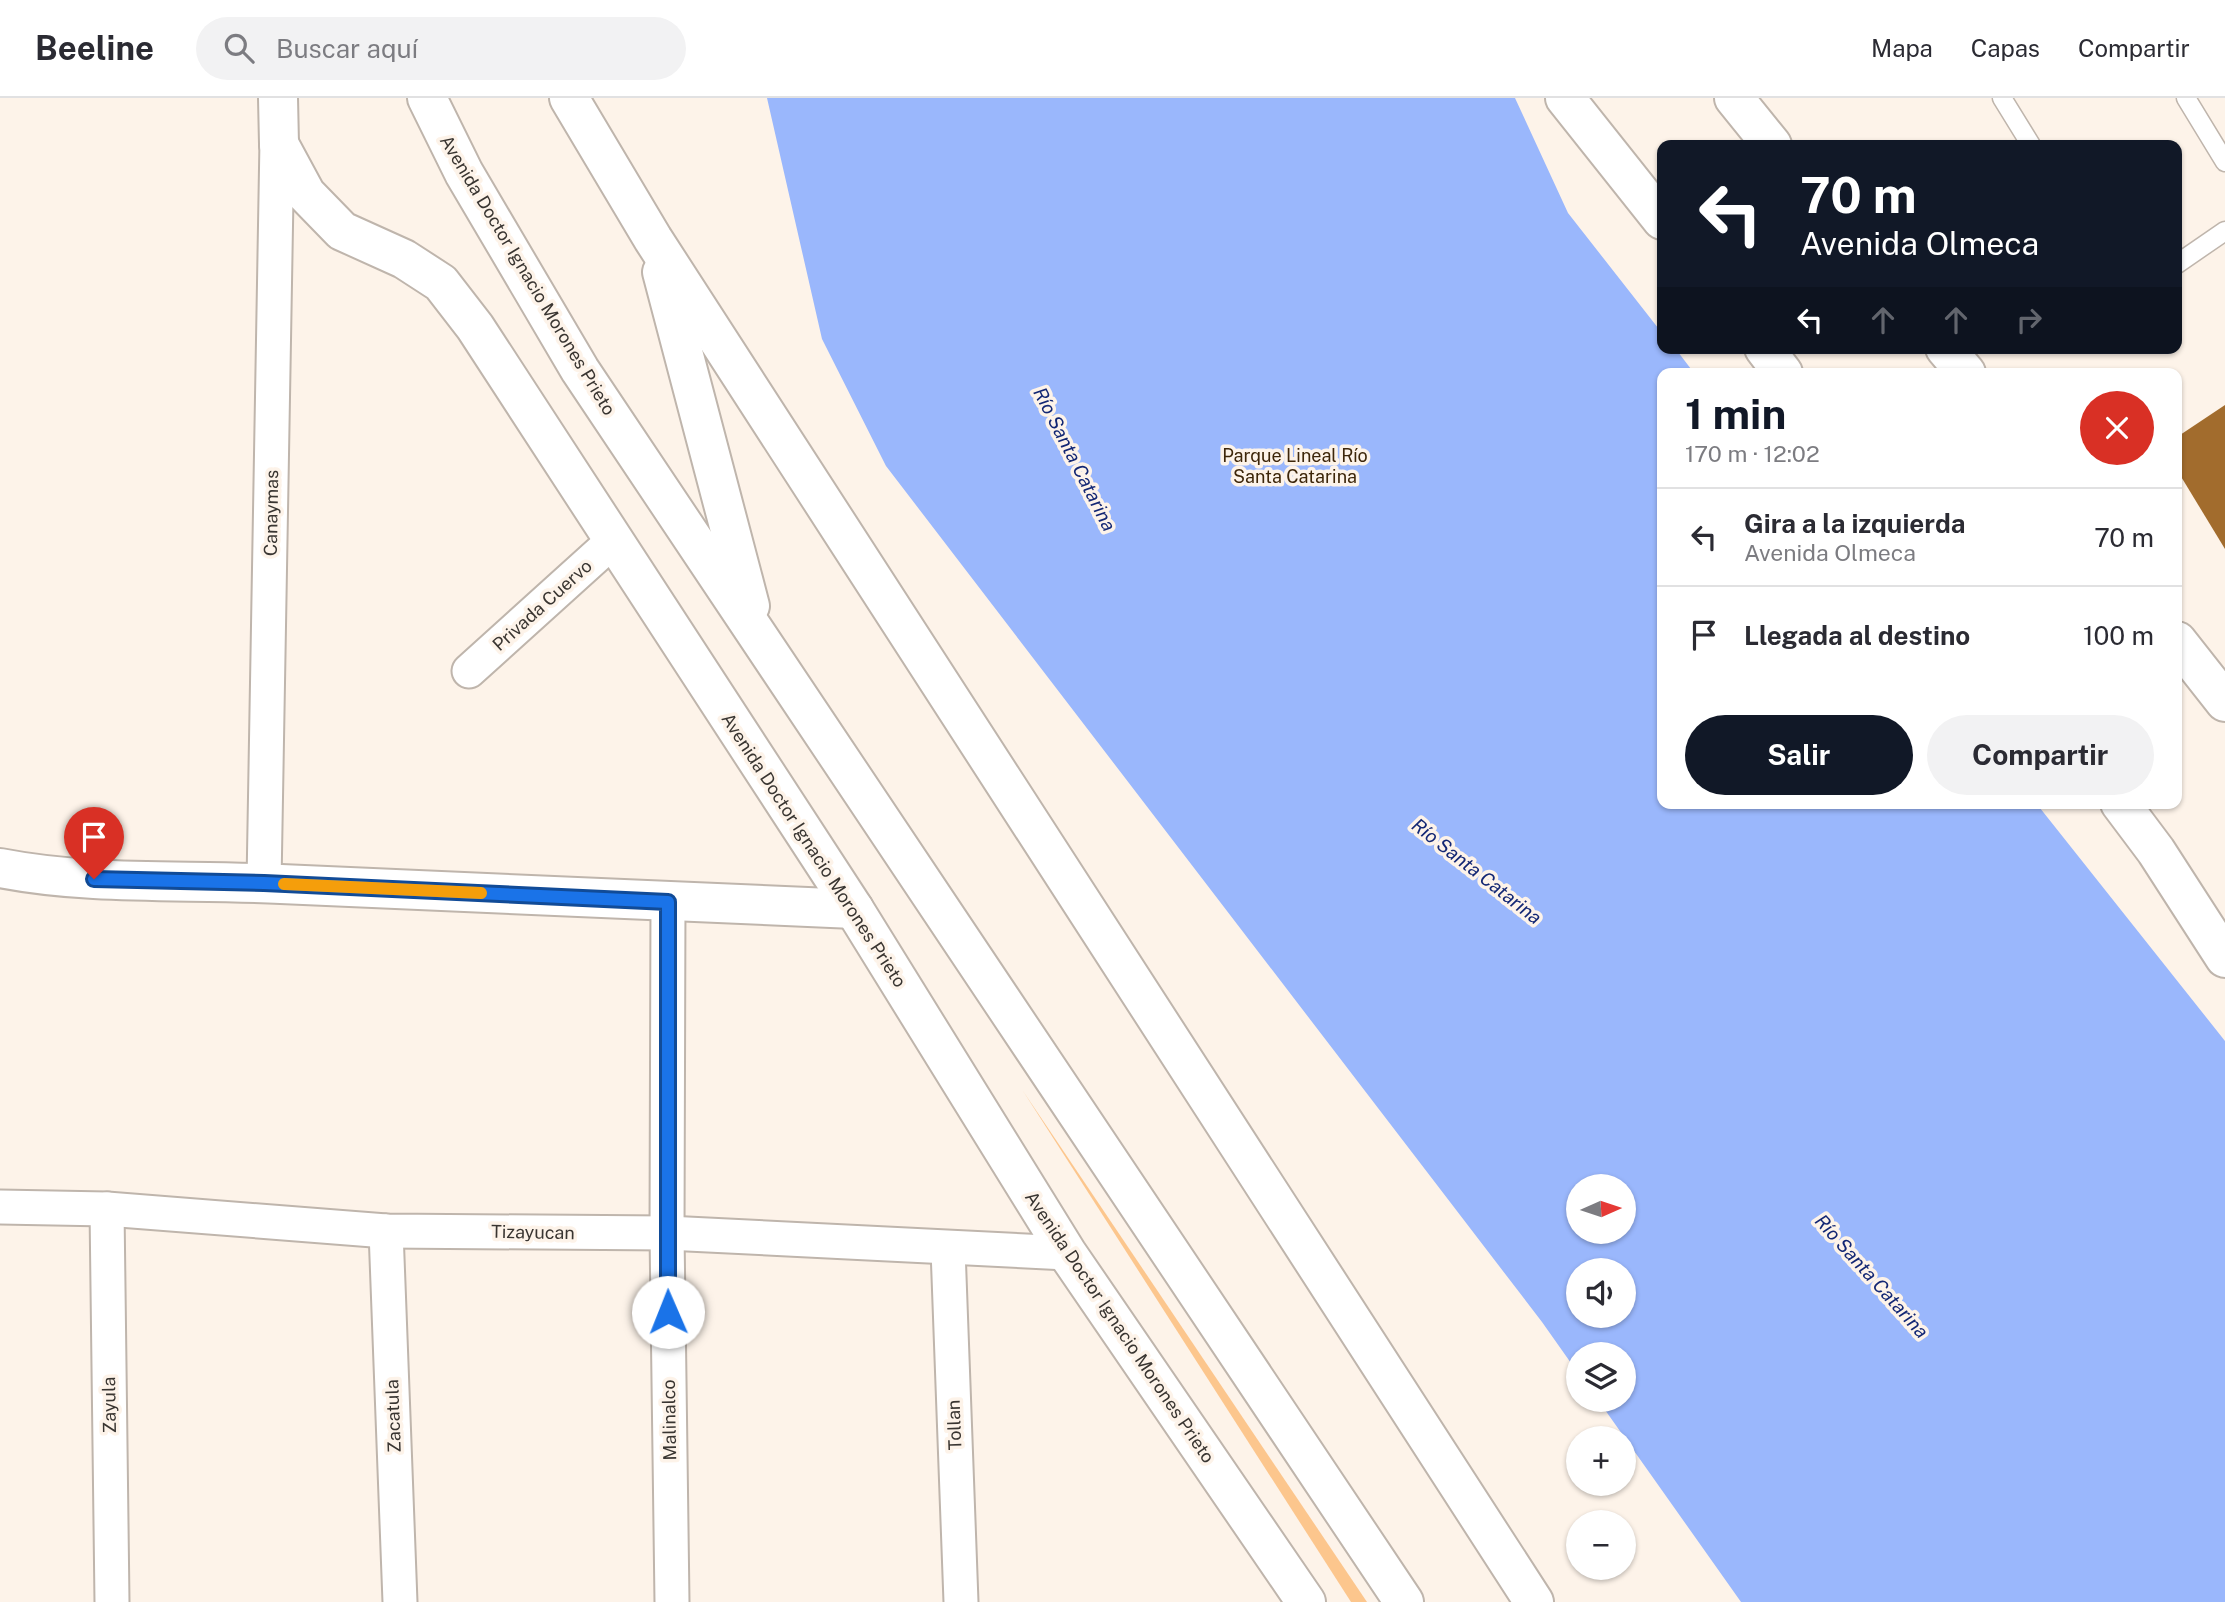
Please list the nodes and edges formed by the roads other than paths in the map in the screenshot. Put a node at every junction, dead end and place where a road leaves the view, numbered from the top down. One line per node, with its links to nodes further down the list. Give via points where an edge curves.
1 (262, 98): 13 (street)
2 (278, 98): 13 (main road)
3 (427, 98): 24 (main road, Avenida Doctor Ignacio Morones Prieto, via 464,173 580,370)
4 (569, 98): 17 (main road)
5 (1564, 98): 15 (main road)
6 (1734, 98): 10 (main road)
7 (1757, 98): 11 (main road)
8 (2002, 98): 12 (lane)
9 (2186, 98): 14 (lane)
10 (1768, 140)
11 (1776, 140)
12 (2028, 140)
13 (279, 144): 23 (main road, Avenida Doctor Ignacio Morones Prieto, via 306,194 342,231 404,259 441,284 475,327); 30 (street, Canaymas)
14 (2225, 162)
15 (1657, 213)
16 (2225, 231): 18 (lane)
17 (653, 239): 24 (main road); 46 (main road)
18 (2182, 261)
19 (1769, 354): 21 (main road)
20 (1950, 354): 22 (main road)
21 (1779, 368)
22 (1962, 368)
23 (614, 540): 26 (street, Privada Cuervo); 32 (main road, Avenida Doctor Ignacio Morones Prieto)
24 (757, 634): 45 (main road, Avenida Doctor Ignacio Morones Prieto)
25 (2182, 647): 27 (main road)
26 (470, 671)
27 (2225, 702)
28 (2124, 809): 33 (main road)
29 (0, 868): 30 (main road, via 72,878)
30 (264, 883): 31 (main road)
31 (668, 902): 32 (main road); 37 (street, Malinalco)
32 (854, 909): 39 (main road, Avenida Doctor Ignacio Morones Prieto)
33 (2225, 958)
34 (0, 1207): 35 (street, Tizayucan)
35 (107, 1209): 36 (street, Tizayucan); 40 (street, Zayula)
36 (386, 1231): 37 (street, Tizayucan); 41 (street, Zacatula)
37 (667, 1233): 38 (street, Tizayucan); 42 (street, Malinalco)
38 (948, 1249): 39 (street, Tizayucan); 43 (street, Tollan)
39 (1067, 1253): 44 (main road, Avenida Doctor Ignacio Morones Prieto)
40 (112, 1602)
41 (400, 1602)
42 (671, 1602)
43 (961, 1602)
44 (1306, 1602)
45 (1404, 1602)
46 (1534, 1602)

